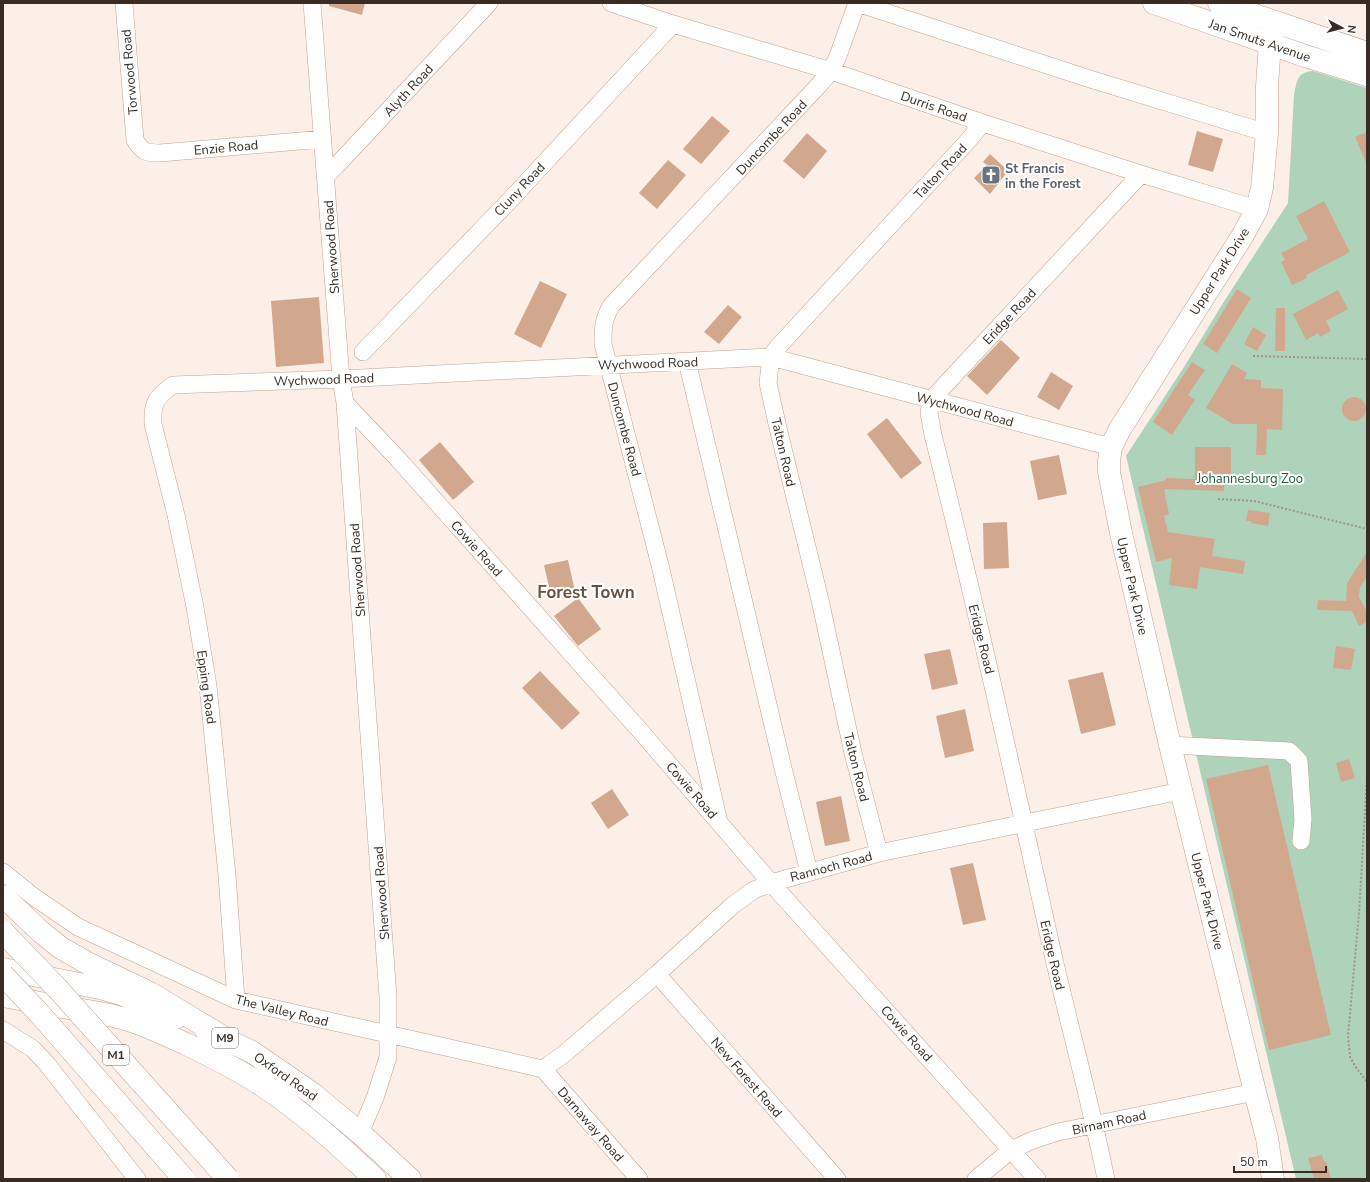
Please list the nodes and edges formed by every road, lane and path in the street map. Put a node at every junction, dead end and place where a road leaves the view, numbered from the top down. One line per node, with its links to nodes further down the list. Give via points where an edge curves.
1 (124, 3): 19 (street, Torwood Road)
2 (312, 3): 18 (street, Sherwood Road)
3 (489, 3): 21 (street, Alyth Road)
4 (611, 3): 9 (street, Durris Road)
5 (857, 3): 13 (street, Duncombe Road); 17 (street, via 1090,79)
6 (1154, 3): 10 (main road, Jan Smuts Avenue)
7 (1219, 3): 8 (main road, Jan Smuts Avenue)
8 (1276, 22): 10 (main road, Upper Park Drive); 11 (main road, Jan Smuts Avenue)
9 (673, 24): 13 (street, Durris Road); 23 (street, Cluny Road, via 511,199)
10 (1270, 43): 12 (main road, Jan Smuts Avenue); 15 (main road, Upper Park Drive)
11 (1367, 53)
12 (1305, 56): 14 (main road, Jan Smuts Avenue); 15 (main road, via 1284,65)
13 (831, 72): 16 (street, Durris Road); 28 (street, Duncombe Road, via 611,306 605,317 603,329 603,344)
14 (1367, 75)
15 (1267, 86): 17 (main road, Upper Park Drive)
16 (983, 123): 20 (street, Durris Road); 25 (street, Talton Road, via 793,329)
17 (1267, 133): 22 (main road, Upper Park Drive, via 1262,188)
18 (323, 139): 19 (street, Enzie Road, via 160,153 140,149); 21 (street, Sherwood Road)
19 (135, 140)
20 (1141, 174): 22 (street, Durris Road); 31 (street, Eridge Road)
21 (326, 176): 29 (street, Sherwood Road)
22 (1257, 209): 33 (main road, Upper Park Drive)
23 (363, 352)
24 (1254, 356): 26 (path)
25 (771, 357): 27 (street, Wychwood Road); 31 (street, Wychwood Road); 42 (street, Talton Road, via 768,383 820,600 853,753)
26 (1367, 359)
27 (687, 361): 28 (street, Wychwood Road); 44 (street)
28 (609, 364): 29 (street, Wychwood Road); 39 (street, Duncombe Road, via 660,565)
29 (341, 379): 30 (street, Wychwood Road); 32 (street, Sherwood Road)
30 (173, 385): 52 (street, Epping Road, via 157,399 152,411 153,424 195,606 208,686 228,875)
31 (931, 400): 33 (street, Wychwood Road); 40 (street, Eridge Road, via 929,414 933,435 995,691)
32 (345, 404): 39 (street, Cowie Road, via 403,465); 54 (street, Sherwood Road, via 388,990)
33 (1111, 447): 36 (main road, Upper Park Drive, via 1111,480 1123,541)
34 (1218, 499): 35 (path, via 1254,502)
35 (1367, 529)
36 (1170, 745): 38 (main road, Upper Park Drive); 41 (street, via 1289,752 1300,761 1303,819)
37 (1367, 777): 57 (path, via 1348,1036 1350,1057)
38 (1181, 791): 40 (street, Rannoch Road); 58 (main road, Upper Park Drive)
39 (718, 820): 45 (street, Cowie Road)
40 (1024, 824): 42 (street, Rannoch Road); 59 (street, Eridge Road, via 1062,994)
41 (1301, 842)
42 (879, 853): 44 (street, Rannoch Road)
43 (3, 872): 52 (street, The Valley Road, via 78,927)
44 (809, 872): 45 (street, Rannoch Road)
45 (771, 883): 49 (street, Rannoch Road, via 754,890 733,905); 61 (street, Cowie Road)
46 (3, 896): 55 (main road, via 40,932 61,948 150,993)
47 (3, 932): 64 (main road, M1, bridge, via 57,988)
48 (3, 969): 55 (main road, Oxford Road / M9, via 121,994)
49 (657, 974): 56 (street, Rannoch Road); 68 (street, New Forest Road)
50 (3, 975): 63 (main road, M1, bridge)
51 (3, 996): 65 (main road, Oxford Road / M9, via 119,1017 207,1054 264,1087 297,1111 346,1151)
52 (236, 1000): 54 (street, The Valley Road)
53 (3, 1030): 62 (street, via 33,1049 47,1064)
54 (389, 1034): 56 (street, The Valley Road); 60 (street, Sherwood Road, via 388,1057)
55 (223, 1037): 60 (main road, Oxford Road / M9, via 271,1064 313,1094)
56 (543, 1069): 67 (street, Darnaway Road)
57 (1367, 1082)
58 (1254, 1092): 59 (street, Birnam Road); 72 (main road, Upper Park Drive, via 1267,1138)
59 (1095, 1125): 61 (street, Birnam Road, via 1058,1132); 71 (street, Eridge Road)
60 (360, 1133): 66 (main road, Oxford Road / M9)
61 (1011, 1150): 69 (street, Birnam Road); 70 (street, Cowie Road)
62 (137, 1179)
63 (184, 1179)
64 (228, 1179)
65 (375, 1179)
66 (410, 1179)
67 (639, 1179)
68 (837, 1179)
69 (976, 1179)
70 (1037, 1179)
71 (1106, 1179)
72 (1273, 1179)

